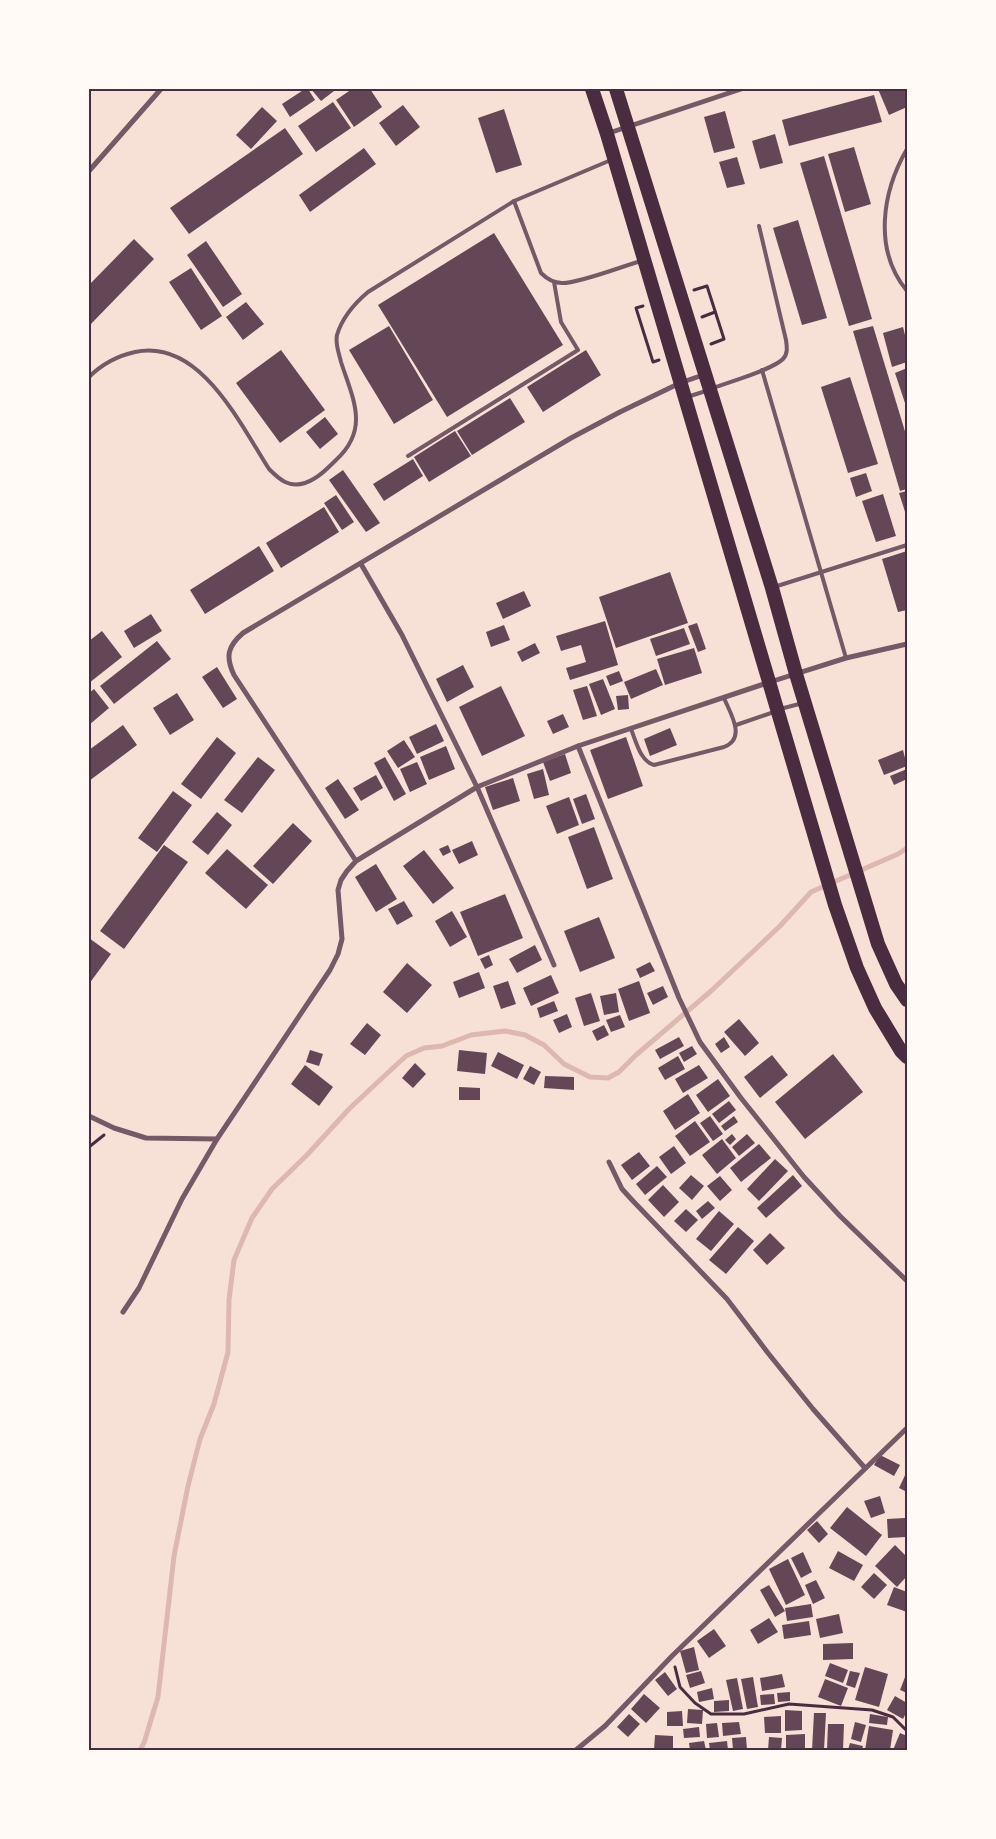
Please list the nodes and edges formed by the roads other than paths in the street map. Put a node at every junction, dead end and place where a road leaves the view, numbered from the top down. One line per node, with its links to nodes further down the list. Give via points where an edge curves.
1 (161, 89): 9 (street)
2 (592, 89): 6 (highway)
3 (616, 89): 5 (highway)
4 (741, 89): 5 (street)
5 (628, 127): 6 (street); 16 (highway)
6 (607, 134): 8 (highway)
7 (907, 149): 14 (lane, via 886,202 885,242 898,280)
8 (614, 159): 10 (lane); 12 (highway)
9 (89, 171)
10 (514, 201): 13 (lane, via 542,272); 17 (lane, via 368,292 350,310 337,336 337,347 355,406 357,430 342,455 310,482 287,484 278,478 219,392 187,362 148,349 122,354)
11 (759, 226): 15 (lane, via 787,346 782,361)
12 (644, 260): 13 (lane, via 567,283); 18 (highway)
13 (554, 282): 21 (lane, via 560,322 578,350)
14 (907, 291)
15 (762, 370): 19 (lane); 24 (lane)
16 (706, 374): 18 (street); 19 (highway)
17 (89, 377)
18 (680, 383): 20 (highway); 23 (street, via 563,442)
19 (710, 389): 20 (lane); 25 (highway)
20 (685, 398): 29 (highway)
21 (408, 456)
22 (907, 546): 24 (lane)
23 (361, 564): 36 (street, via 402,635); 37 (street, via 243,633 231,646 228,655 234,675)
24 (820, 573): 25 (lane); 27 (lane)
25 (772, 588): 28 (highway)
26 (907, 644): 27 (street)
27 (846, 658): 28 (street)
28 (796, 674): 29 (street); 31 (highway)
29 (770, 682): 30 (street); 32 (highway)
30 (724, 698): 33 (lane); 34 (street)
31 (806, 703): 32 (lane); 39 (highway, via 878,944)
32 (778, 710): 33 (lane); 40 (highway, via 857,968 875,1008)
33 (736, 725): 34 (lane, via 735,736 728,745 657,765 648,763 644,758)
34 (631, 729): 35 (street)
35 (578, 746): 36 (street); 44 (street, via 679,998 700,1042 804,1177)
36 (477, 786): 37 (street); 38 (street)
37 (356, 862): 42 (street, via 341,880 338,890 342,939 330,970)
38 (554, 965)
39 (907, 1000)
40 (907, 1057)
41 (89, 1116): 42 (street, via 146,1138)
42 (217, 1139): 45 (street, via 182,1200 139,1288)
43 (609, 1162): 47 (street, via 628,1195 727,1299 813,1409)
44 (907, 1281)
45 (123, 1312)
46 (907, 1428): 47 (street)
47 (865, 1468): 48 (street, via 605,1726)
48 (576, 1750)

